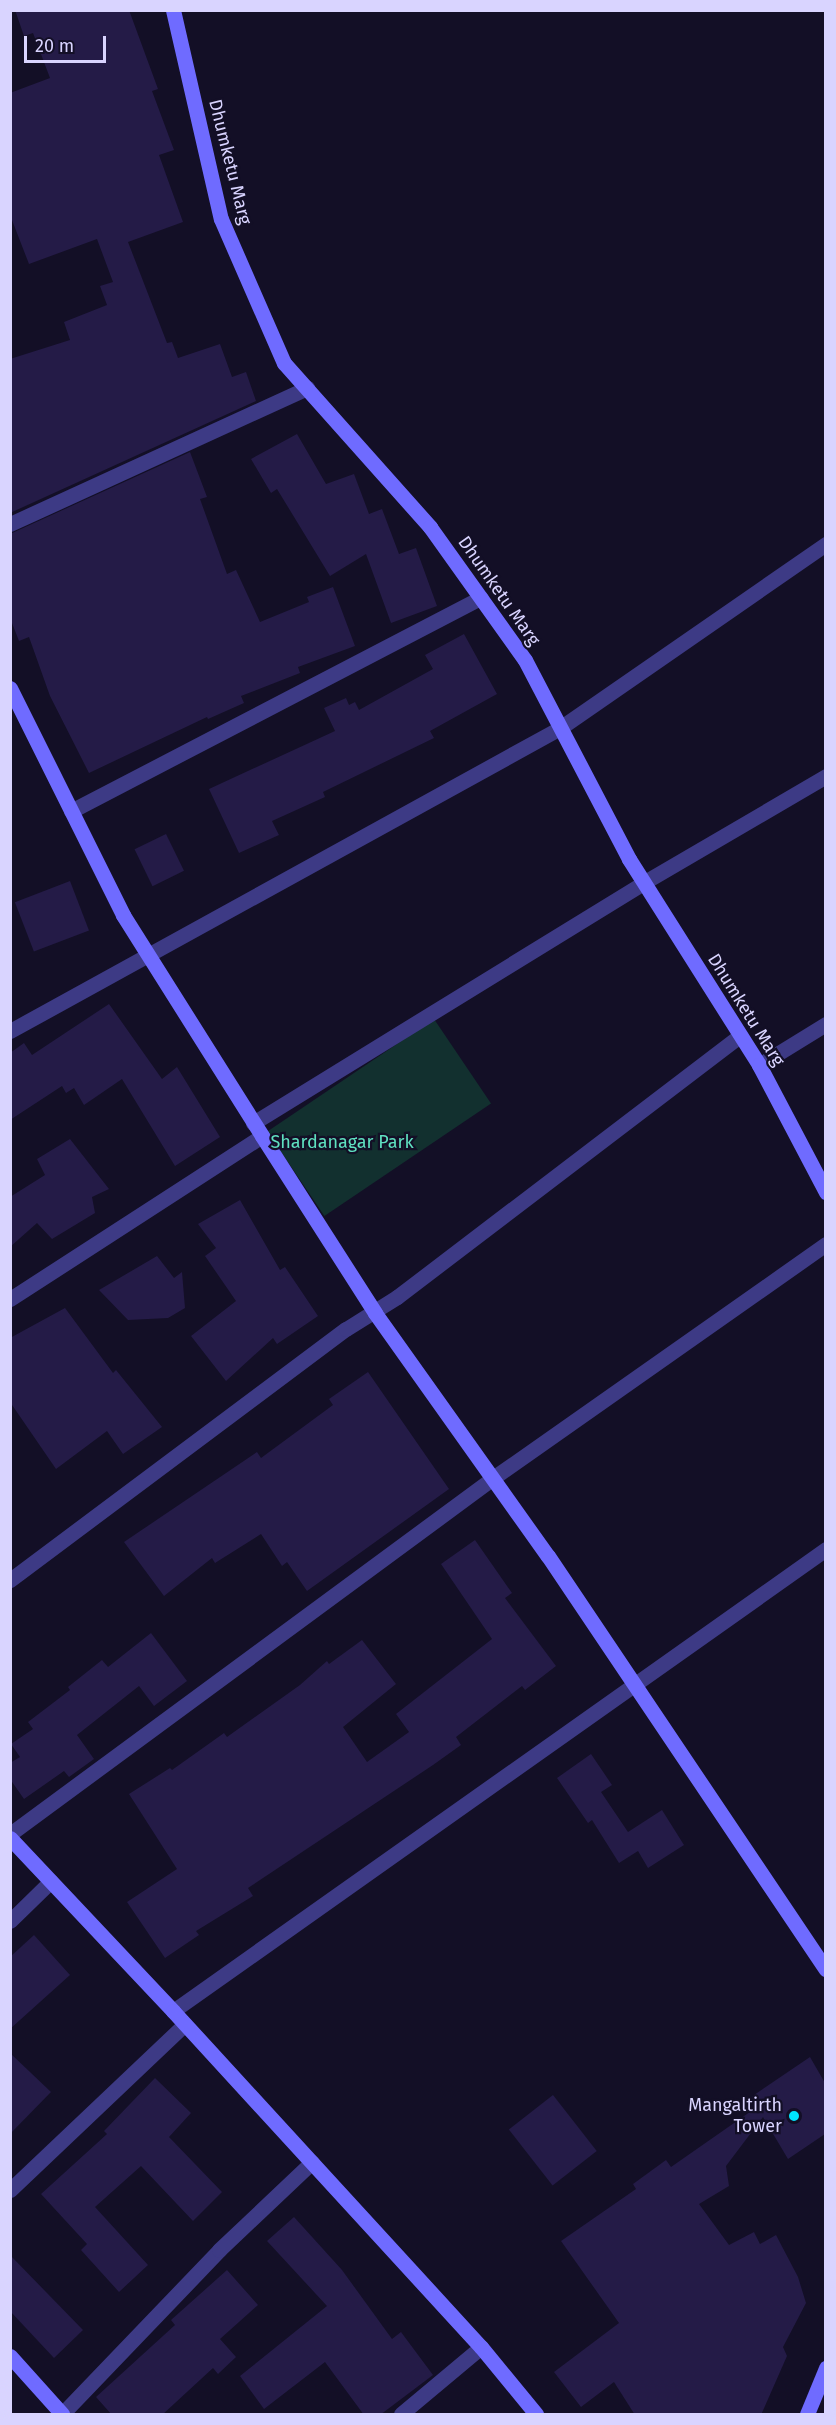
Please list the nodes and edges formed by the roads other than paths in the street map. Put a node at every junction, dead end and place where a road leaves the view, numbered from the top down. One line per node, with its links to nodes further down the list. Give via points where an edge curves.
1 (173, 10): 2 (street, Dhumketu Marg, via 221,219 284,363)
2 (307, 388): 3 (street); 5 (street, Dhumketu Marg, via 430,527)
3 (10, 524)
4 (825, 544): 7 (street)
5 (481, 598): 7 (street, Dhumketu Marg, via 525,660); 9 (street)
6 (10, 688): 9 (street)
7 (560, 728): 10 (street, Dhumketu Marg); 11 (street)
8 (825, 776): 10 (street)
9 (71, 811): 11 (street)
10 (643, 883): 14 (street, Dhumketu Marg); 16 (street)
11 (147, 955): 13 (street); 16 (street)
12 (825, 1024): 15 (street)
13 (10, 1031)
14 (740, 1036): 15 (street, Dhumketu Marg); 21 (street)
15 (759, 1065): 18 (street, Dhumketu Marg)
16 (253, 1123): 17 (street)
17 (262, 1137): 20 (street); 21 (street)
18 (825, 1192)
19 (825, 1244): 22 (street)
20 (10, 1299)
21 (375, 1313): 22 (street); 24 (street, via 346,1329)
22 (493, 1478): 25 (street); 26 (street)
23 (825, 1549): 25 (street)
24 (10, 1580)
25 (633, 1683): 29 (street); 30 (street)
26 (10, 1836): 27 (street)
27 (51, 1881): 28 (street); 30 (street)
28 (10, 1921)
29 (825, 1969)
30 (173, 2011): 31 (street)
31 (185, 2024): 32 (street); 33 (street)
32 (312, 2162): 34 (street); 37 (street, via 219,2250)
33 (10, 2190)
34 (481, 2347): 38 (street); 39 (street)
35 (10, 2356): 37 (street)
36 (825, 2368): 40 (street)
37 (62, 2415)
38 (400, 2415)
39 (536, 2415)
40 (807, 2415)

